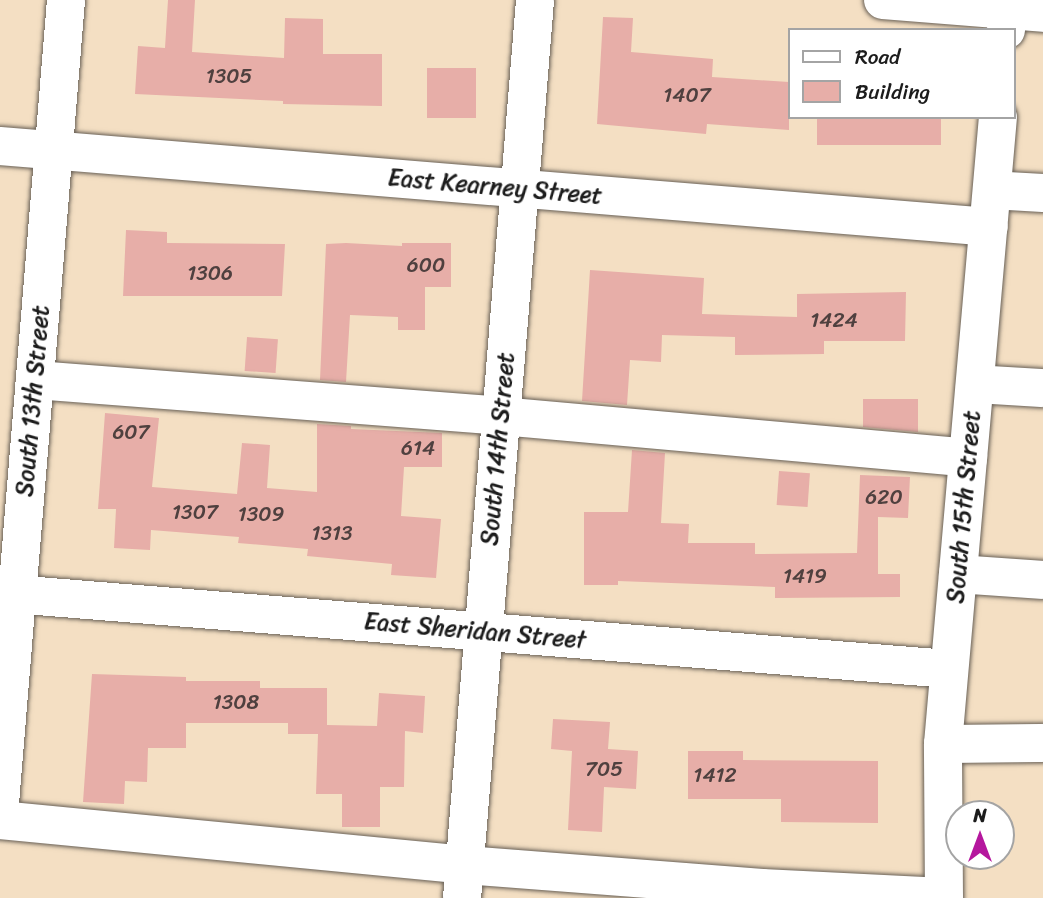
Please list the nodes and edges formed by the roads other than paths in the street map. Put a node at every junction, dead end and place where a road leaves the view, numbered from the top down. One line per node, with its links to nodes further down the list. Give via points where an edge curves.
1 (66, 0): 7 (street, South 13th Street)
2 (535, 0): 8 (street, South 14th Street)
3 (883, 0): 4 (street)
4 (1016, 13)
5 (998, 119): 9 (street, South 15th Street)
6 (0, 146): 7 (street, East Kearney Street)
7 (54, 151): 8 (street, East Kearney Street); 12 (street, South 13th Street)
8 (520, 189): 11 (street, East Kearney Street); 15 (street, South 14th Street)
9 (992, 190): 10 (street); 11 (street, South 15th Street)
10 (1043, 193)
11 (989, 227): 13 (street, South 15th Street)
12 (35, 380): 15 (street); 19 (street, South 13th Street)
13 (975, 384): 14 (street); 16 (street, South 15th Street)
14 (1043, 388)
15 (501, 416): 16 (street); 20 (street, South 14th Street)
16 (968, 458): 17 (street, South 15th Street)
17 (958, 574): 18 (street); 21 (street, South 15th Street)
18 (1043, 580)
19 (9, 594): 20 (street, East Sheridan Street); 24 (street, South 13th Street)
20 (484, 632): 21 (street, East Sheridan Street); 27 (street, South 14th Street)
21 (949, 670): 23 (street, South 15th Street)
22 (1043, 743): 23 (street)
23 (943, 744): 28 (street, South 15th Street)
24 (1, 765): 25 (street, South 13th Street)
25 (0, 803)
26 (0, 820): 27 (street)
27 (463, 882): 28 (street, via 762,888)
28 (944, 898)

